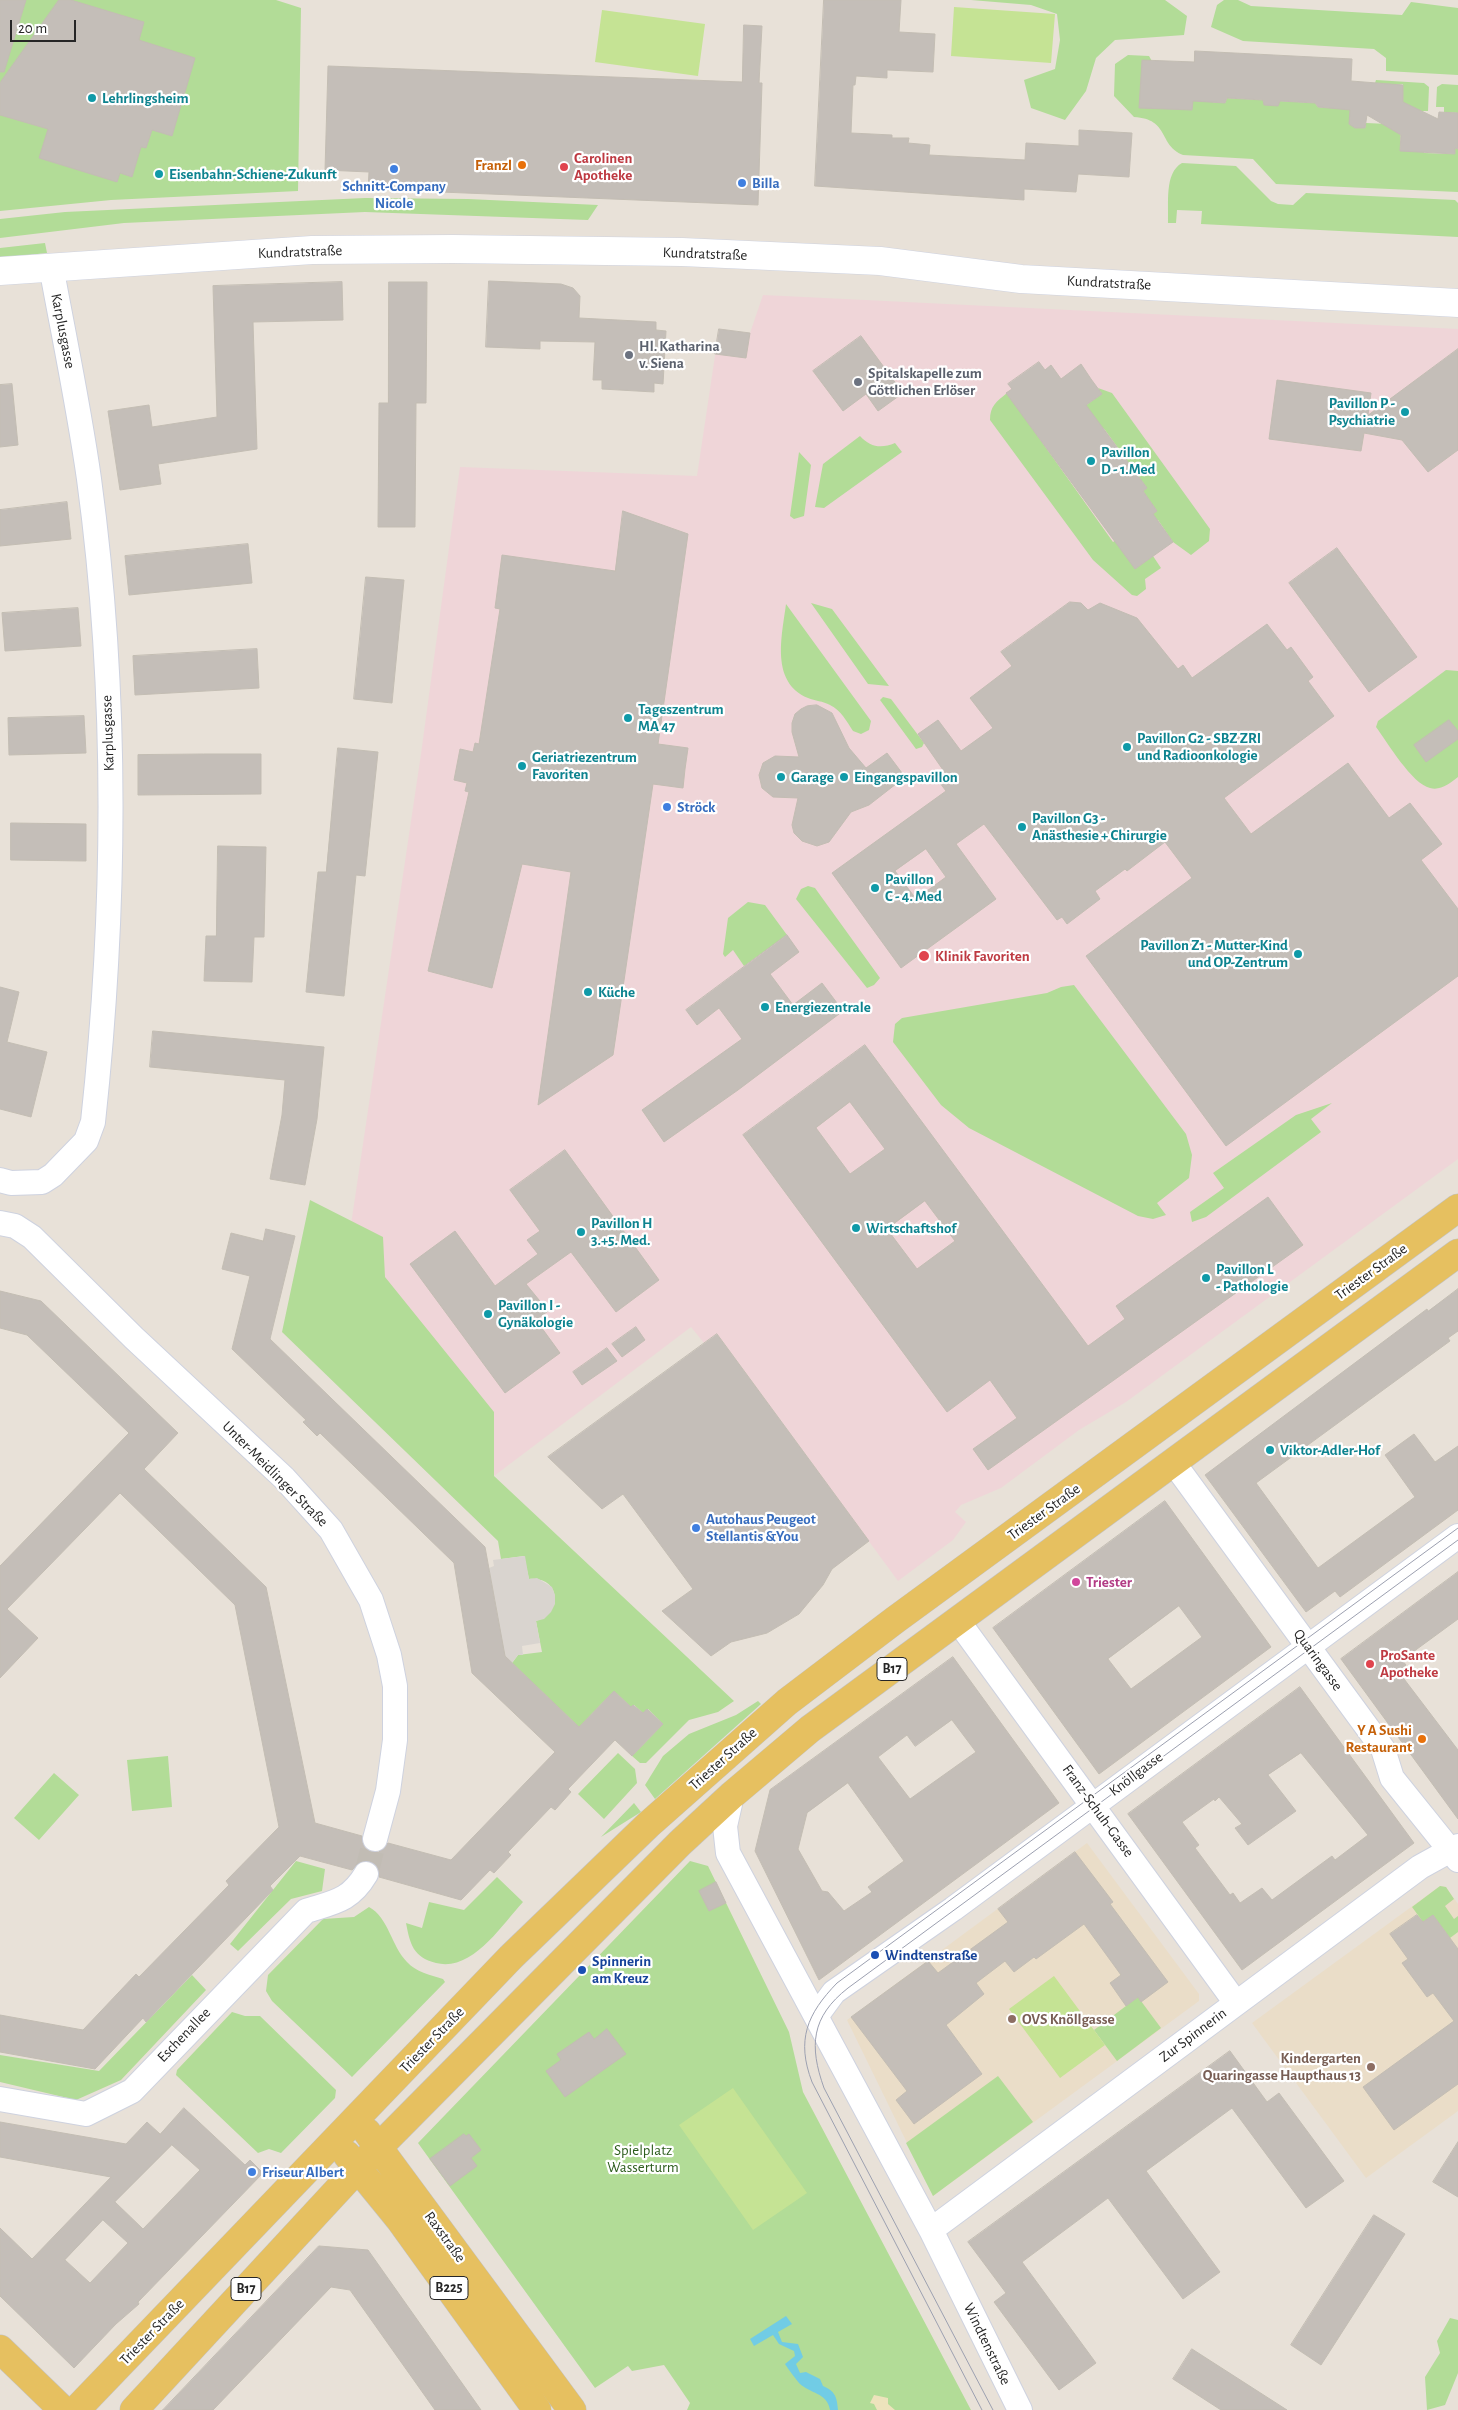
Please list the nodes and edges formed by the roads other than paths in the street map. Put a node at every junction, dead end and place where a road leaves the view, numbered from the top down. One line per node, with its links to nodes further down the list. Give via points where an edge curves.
1 (51, 266): 2 (street, Kundratstraße); 4 (street, Kundratstraße, via 312,250 682,252 880,262 1021,278); 6 (street, Karplusgasse, via 91,496 103,615 111,839 104,991 93,1122 86,1141 54,1175 42,1182)
2 (0, 270)
3 (1458, 295): 4 (street, Kundratstraße)
4 (1409, 300): 5 (street, Kundratstraße)
5 (1458, 303)
6 (0, 1180)
7 (1458, 1208): 22 (main road, Triester Straße / B17, via 787,1702 648,1825 511,1957)
8 (0, 1223): 16 (street, Unter-Meidlinger Straße, via 15,1226 32,1237 284,1478 331,1530 371,1600 389,1654 395,1686 394,1748 388,1791)
9 (1458, 1253): 10 (main road, B17)
10 (1173, 1462): 12 (main road, B17); 13 (street, Quaringasse)
11 (1458, 1536): 13 (street, Knöllgasse)
12 (958, 1621): 14 (main road, B17, via 810,1729); 15 (street, Franz-Schuh-Gasse)
13 (1308, 1646): 15 (street, Knöllgasse); 17 (street, Quaringasse, via 1383,1749 1392,1778)
14 (732, 1795): 20 (street, Windtenstraße, via 725,1826 728,1853); 24 (main road, B17, via 680,1843)
15 (1094, 1806): 19 (street, Franz-Schuh-Gasse); 20 (street, Knöllgasse, via 953,1910 834,1992)
16 (375, 1840)
17 (1455, 1852): 19 (street, Zur Spinnerin, via 1420,1867)
18 (366, 1874): 21 (street, Eschenallee, via 358,1888 345,1899 306,1911 132,2091 86,2114)
19 (1236, 2003): 26 (street, Zur Spinnerin)
20 (817, 2015): 26 (street, Windtenstraße)
21 (0, 2099)
22 (356, 2120): 23 (main road, Triester Straße / B17); 24 (main road, Raxstraße)
23 (336, 2141): 25 (main road, Raxstraße / B225); 30 (main road, Triester Straße / B17)
24 (379, 2146): 25 (main road, B17); 28 (main road, Raxstraße / B225)
25 (358, 2168): 31 (main road, B17); 32 (main road, Raxstraße / B225, via 400,2220)
26 (931, 2230): 33 (street, Windtenstraße)
27 (0, 2349): 29 (main road)
28 (568, 2409)
29 (63, 2410)
30 (76, 2410)
31 (134, 2410)
32 (538, 2410)
33 (1020, 2410)

